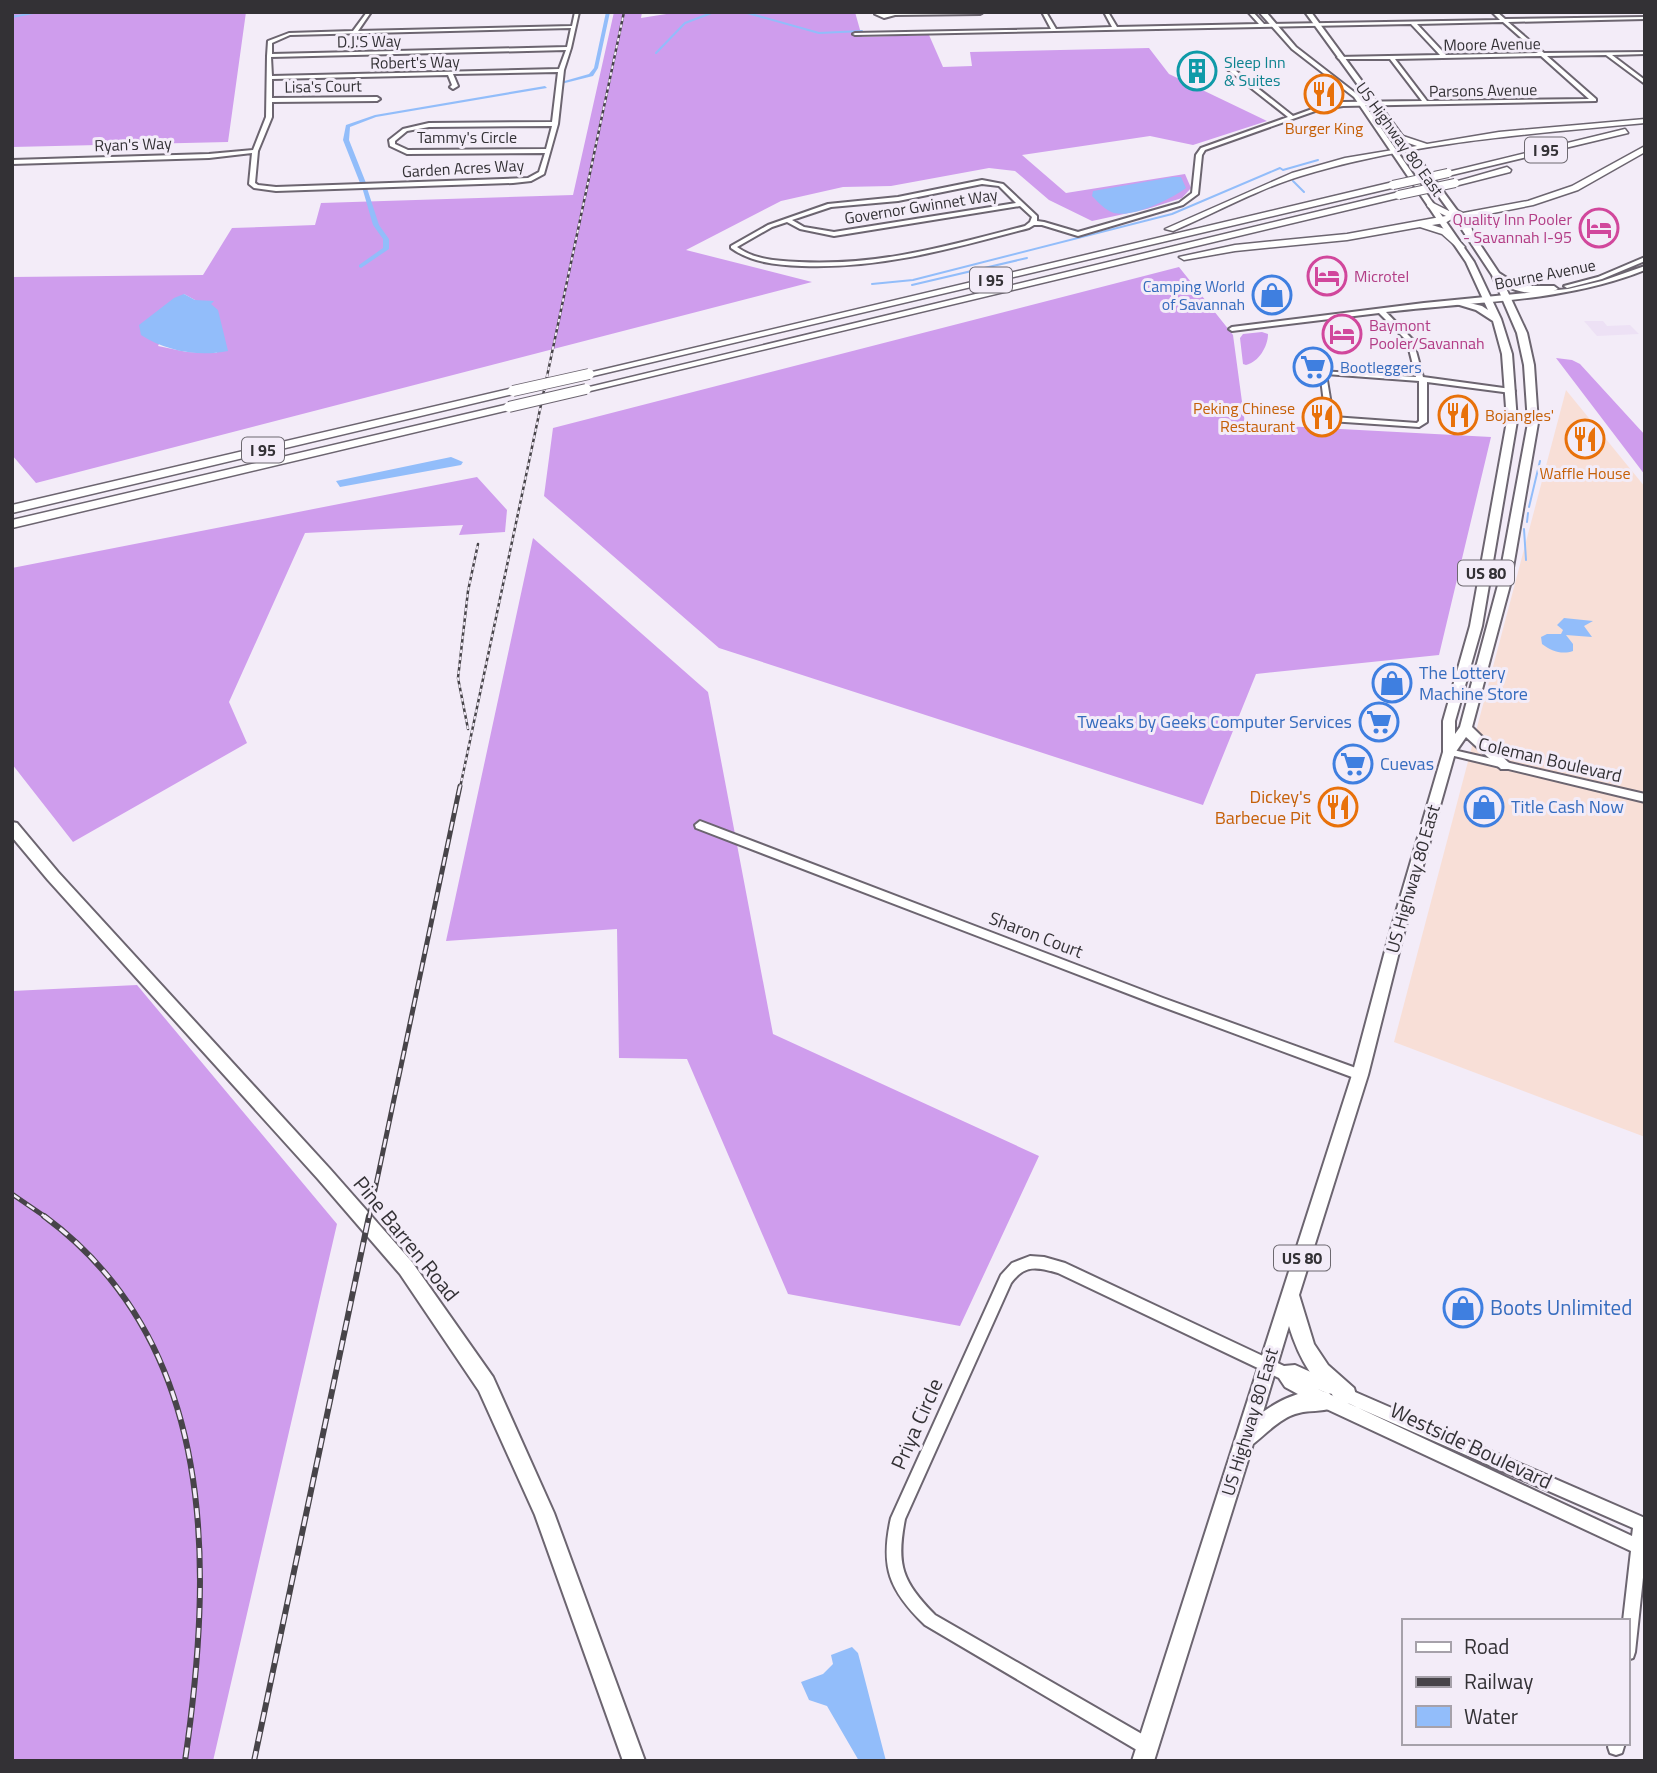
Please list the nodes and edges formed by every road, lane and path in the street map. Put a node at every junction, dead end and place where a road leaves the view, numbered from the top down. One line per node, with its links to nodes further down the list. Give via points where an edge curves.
1 (369, 12): 23 (street)
2 (577, 12): 19 (street, Garden Acres Way)
3 (980, 12): 11 (street); 21 (street)
4 (1044, 12): 22 (street)
5 (1106, 12): 20 (street)
6 (1250, 12): 17 (street)
7 (1262, 12): 18 (main road, US Highway 80 East / US 80)
8 (1308, 12): 16 (main road, US Highway 80 East / US 80)
9 (1494, 12): 14 (street)
10 (1585, 12): 13 (street)
11 (894, 14)
12 (1645, 18): 13 (street)
13 (1593, 19): 14 (street)
14 (1503, 20): 15 (street); 29 (street)
15 (1412, 22): 16 (street); 32 (street)
16 (1316, 24): 18 (street); 33 (main road, US Highway 80 East / US 80)
17 (1262, 25): 18 (street); 20 (street)
18 (1273, 25): 30 (main road, US Highway 80 East / US 80)
19 (573, 27): 23 (street); 25 (street, Garden Acres Way)
20 (1115, 28): 22 (street)
21 (988, 30): 22 (street); 24 (street)
22 (1054, 30)
23 (355, 32): 28 (street, via 281,35 270,42)
24 (855, 34)
25 (569, 48): 28 (street, D.J.'S Way); 35 (street, Garden Acres Way)
26 (1645, 53): 27 (street, Moore Avenue)
27 (1608, 54): 29 (street, Moore Avenue); 38 (street)
28 (270, 55): 37 (street)
29 (1543, 55): 32 (street, Moore Avenue); 42 (street, Parsons Avenue, via 1594,100)
30 (1305, 56): 33 (main road, via 1330,64); 43 (main road, US Highway 80 East / US 80)
31 (1391, 57): 32 (street, Moore Avenue); 33 (street, Moore Avenue); 42 (street)
32 (1445, 57)
33 (1339, 58): 44 (main road, US Highway 80 East / US 80)
34 (1229, 68): 45 (street)
35 (561, 70): 36 (street, Robert's Way); 47 (street, Garden Acres Way)
36 (450, 74): 37 (street, Robert's Way); 39 (street)
37 (270, 78): 41 (street)
38 (1645, 83)
39 (453, 87)
40 (377, 99): 41 (street, Lisa's Court)
41 (270, 100): 55 (street, via 269,117)
42 (1426, 103): 44 (street, Parsons Avenue)
43 (1361, 104): 44 (street, Parsons Avenue); 45 (street, Parsons Avenue, via 1331,106); 57 (main road, US Highway 80 East / US 80)
44 (1374, 104): 49 (main road, US Highway 80 East / US 80)
45 (1293, 118): 66 (street, Parsons Avenue, via 1203,149 1195,194 1181,204 1074,233)
46 (1645, 121): 51 (highway)
47 (555, 124): 56 (street, Garden Acres Way); 56 (street, Tammy's Circle, via 428,125 404,130 392,140 392,145 407,152)
48 (1645, 127): 74 (highway, I 95, bridge)
49 (1397, 136): 51 (highway, via 1414,144); 54 (main road, US Highway 80 East / US 80)
50 (1631, 140): 52 (highway)
51 (1440, 143): 54 (highway)
52 (1604, 147)
53 (1645, 148): 62 (highway, via 1574,188)
54 (1407, 149): 57 (highway); 63 (main road, US Highway 80 East / US 80)
55 (255, 151): 56 (street, Garden Acres Way, via 252,184 276,189 529,180 542,173); 58 (street, Ryan's Way)
56 (548, 151)
57 (1394, 152): 61 (main road, US Highway 80 East / US 80); 74 (highway, via 1321,166 1161,232)
58 (12, 162)
59 (1522, 166): 75 (highway, I 95, bridge)
60 (1020, 204): 64 (street, Governor Gwinnet Way, via 834,234); 64 (street, via 1001,185 982,183 898,199 842,202); 66 (street, via 1035,216)
61 (1431, 205): 63 (highway); 65 (main road, US Highway 80 East / US 80)
62 (1482, 213): 63 (highway); 69 (highway, via 1465,221)
63 (1454, 214): 65 (highway); 69 (main road, US Highway 80 East / US 80)
64 (787, 220): 66 (street, via 733,247 742,255 784,264 879,261)
65 (1443, 221): 67 (highway); 68 (main road, US Highway 80 East / US 80)
66 (1035, 224)
67 (1414, 226): 70 (highway, via 1438,229); 75 (highway, via 1235,248)
68 (1452, 234): 70 (main road, US Highway 80 East / US 80); 77 (main road, via 1477,259)
69 (1471, 236): 73 (main road, US Highway 80 East / US 80)
70 (1461, 247): 77 (main road, US Highway 80 East / US 80)
71 (1645, 259): 76 (street, Bourne Avenue, via 1600,278)
72 (1645, 268): 78 (street, Bourne Avenue, via 1588,289)
73 (1496, 275): 76 (main road, via 1522,290); 77 (main road, US Highway 80 East / US 80)
74 (989, 280): 87 (highway, I 95, bridge)
75 (1030, 283): 88 (highway, I 95, bridge)
76 (1554, 289): 77 (street, Bourne Avenue)
77 (1500, 297): 78 (street, Bourne Avenue); 79 (street); 81 (main road, US Highway 80 East / US 80); 82 (main road, US Highway 80 East / US 80); 84 (main road)
78 (1539, 297): 81 (main road, via 1525,301)
79 (1457, 303): 80 (street); 82 (main road, via 1479,308)
80 (1382, 312): 83 (street); 85 (street, via 1410,340)
81 (1513, 312): 84 (main road, US Highway 80 East / US 80)
82 (1498, 320): 86 (main road, US Highway 80 East / US 80)
83 (1232, 329)
84 (1529, 372): 89 (main road, US Highway 80 East / US 80, via 1533,424 1528,463 1504,585)
85 (1421, 379): 85 (street, via 1423,422 1419,425 1330,419 1322,372); 86 (street)
86 (1511, 391): 90 (main road, US Highway 80 East / US 80, via 1512,421 1498,509 1468,660 1449,721)
87 (12, 509)
88 (12, 524)
89 (1466, 728): 90 (main road, US 80); 91 (main road)
90 (1449, 752): 91 (street, Coleman Boulevard); 95 (main road, US Highway 80 East / US 80)
91 (1506, 766): 92 (street, Coleman Boulevard)
92 (1645, 799)
93 (700, 825): 95 (street, Sharon Court)
94 (12, 827): 105 (main road, Pine Barren Road, via 406,1268 486,1384 544,1513)
95 (1360, 1074): 96 (main road, US Highway 80 East / US 80)
96 (1290, 1293): 97 (main road, US Highway 80 East / US 80); 98 (main road, via 1309,1357 1321,1374)
97 (1276, 1370): 98 (street, Westside Boulevard, via 1295,1372); 99 (street, Westside Boulevard); 100 (main road, US Highway 80 East / US 80); 104 (street, Priya Circle, via 1060,1267 1037,1261 1019,1265 1006,1279 898,1518 892,1557 895,1575 904,1593 930,1620)
98 (1347, 1395): 101 (street, Westside Boulevard)
99 (1325, 1401): 100 (main road, via 1291,1404); 102 (street, Westside Boulevard)
100 (1245, 1438): 104 (main road, US Highway 80 East / US 80)
101 (1643, 1525): 102 (street)
102 (1642, 1548): 103 (street)
103 (1629, 1638)
104 (1146, 1754)
105 (634, 1761)

